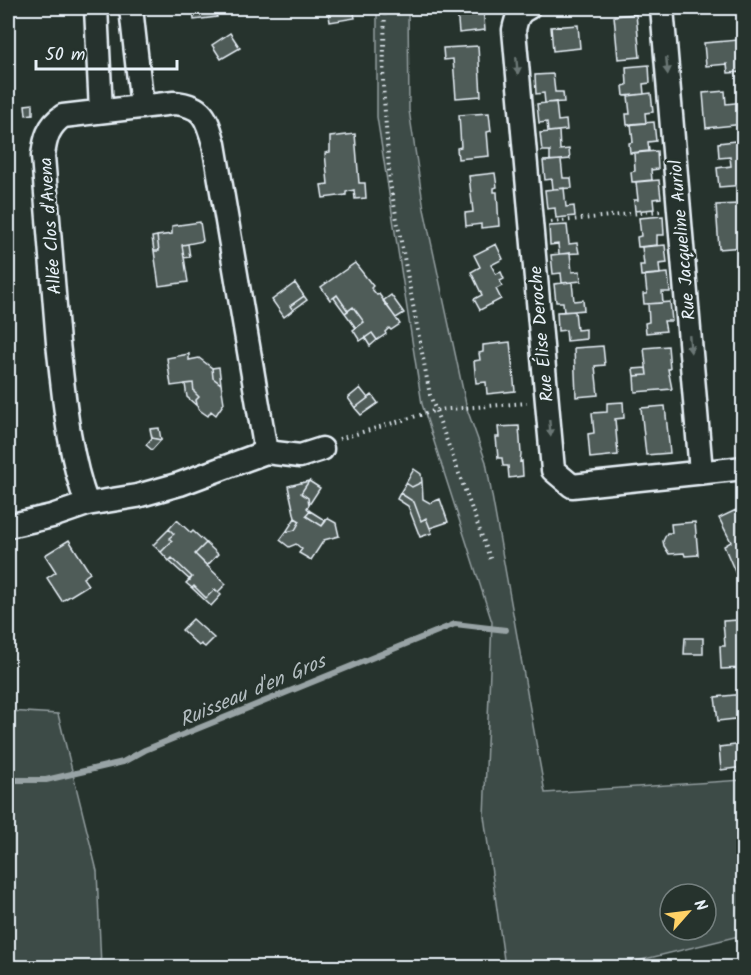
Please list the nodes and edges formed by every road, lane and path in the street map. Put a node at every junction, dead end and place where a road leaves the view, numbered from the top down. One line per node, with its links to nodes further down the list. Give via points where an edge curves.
1 (96, 8): 7 (street)
2 (131, 8): 6 (street)
3 (385, 8): 11 (path, via 383,85 390,183 430,395)
4 (528, 8): 9 (street, Rue Élise Deroche, one-way to 9, via 517,17 514,30)
5 (662, 8): 8 (street, Rue Jacqueline Auriol, one-way to 8)
6 (142, 107): 7 (street, Allée Clos d'Avena); 13 (street, Allée Clos d'Avena, via 188,104 199,110 209,124)
7 (101, 111): 16 (street, Allée Clos d'Avena, via 57,120 47,135 43,156 62,385 78,482)
8 (679, 209): 9 (path); 15 (street, Rue Jacqueline Auriol, one-way to 15)
9 (532, 224): 10 (street, Rue Élise Deroche)
10 (547, 400): 11 (path); 15 (street, Rue Élise Deroche, one-way to 15, via 553,470 572,486)
11 (437, 411): 12 (path, via 343,437); 18 (path)
12 (322, 449): 13 (street, via 300,456)
13 (266, 452): 16 (street, via 137,496)
14 (744, 468): 15 (street, Rue Élise Deroche)
15 (701, 472)
16 (87, 504): 17 (street)
17 (8, 526)
18 (491, 561)

